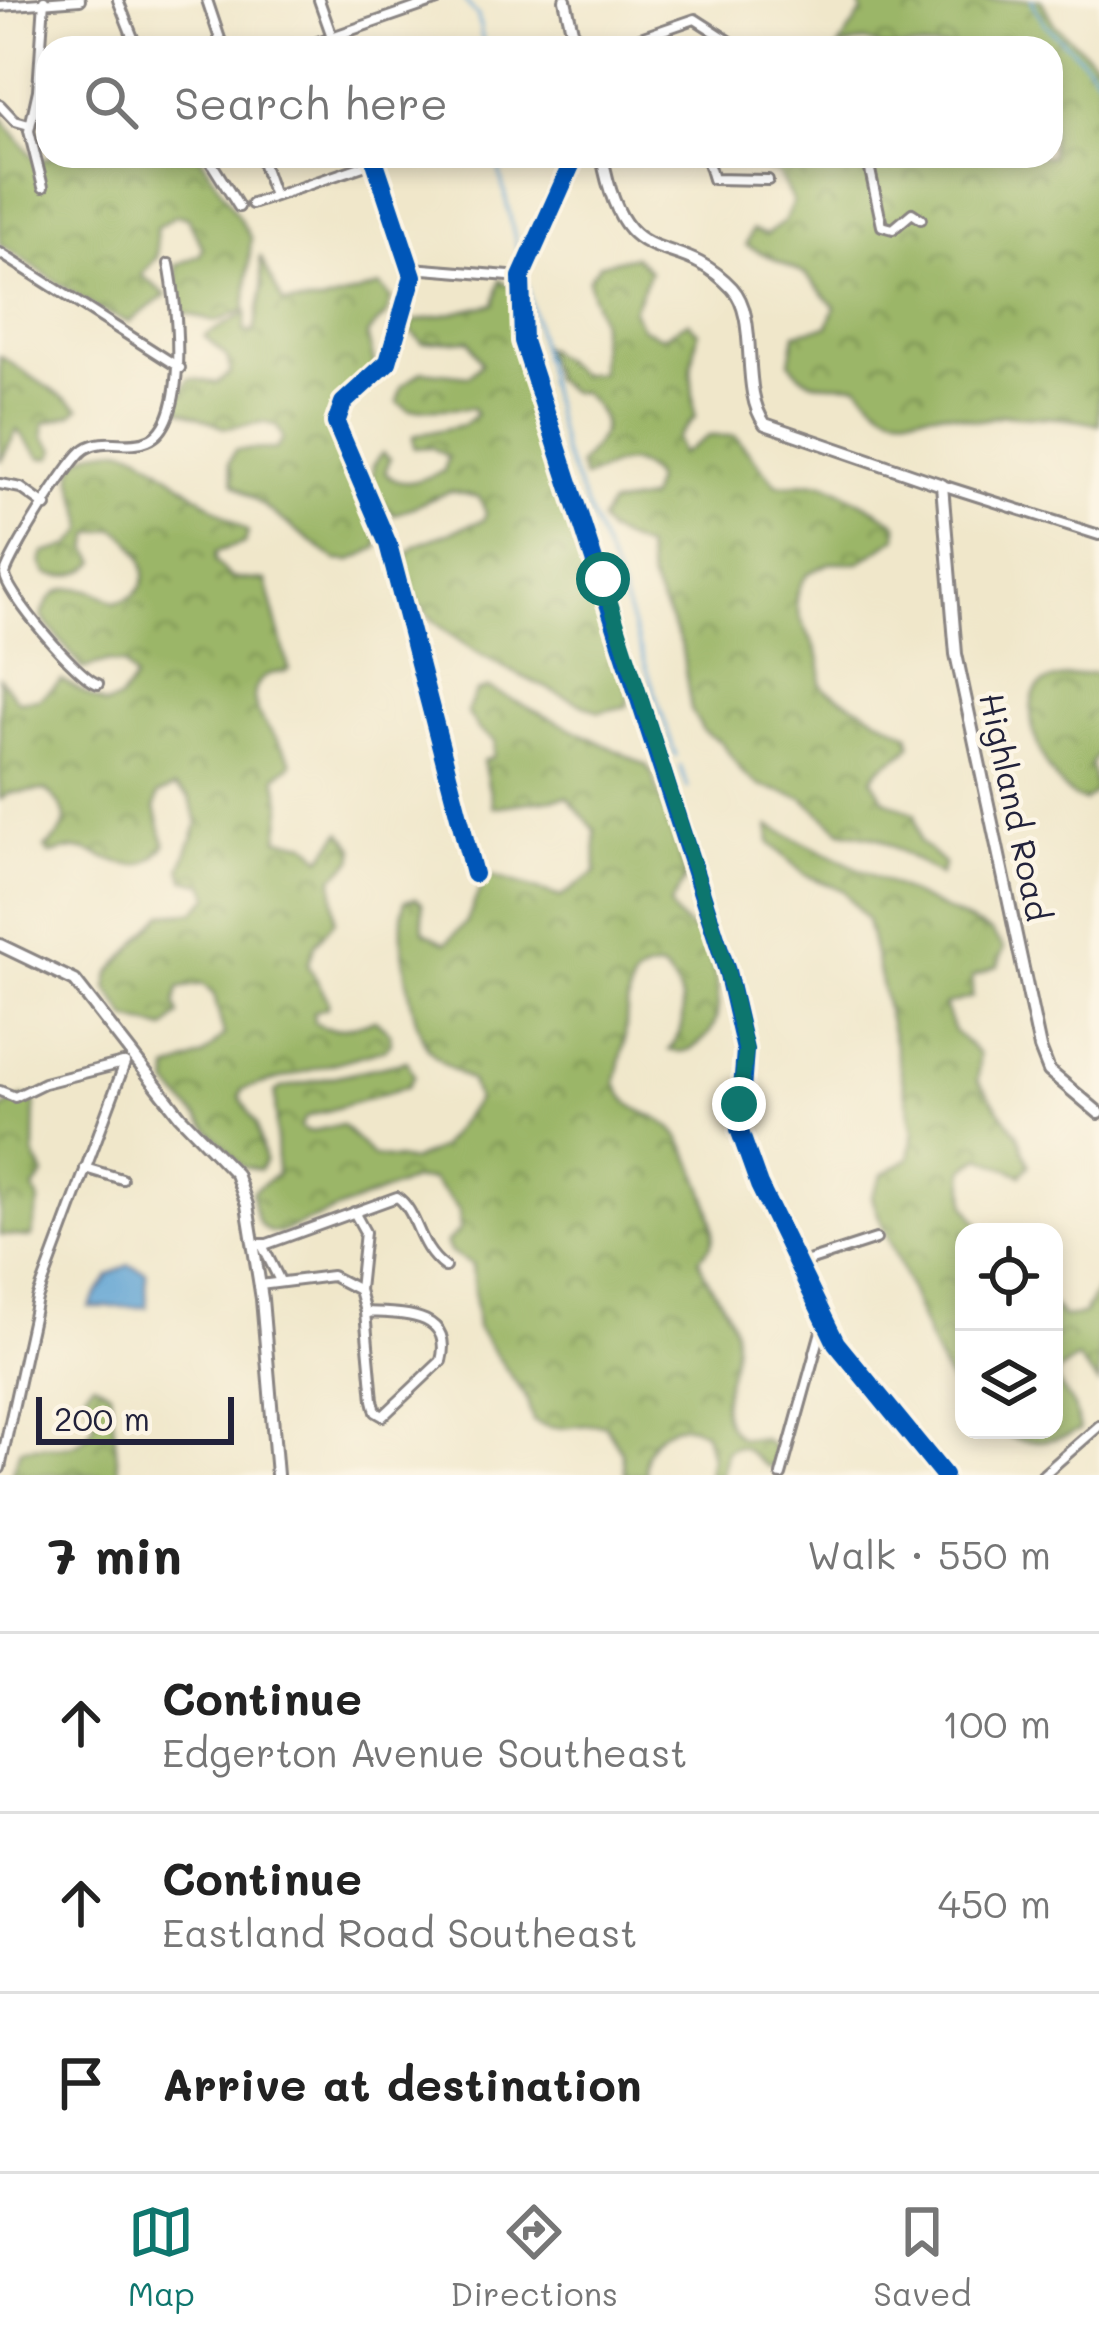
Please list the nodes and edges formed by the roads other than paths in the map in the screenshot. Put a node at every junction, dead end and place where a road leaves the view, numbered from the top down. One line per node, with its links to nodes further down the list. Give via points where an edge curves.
1 (80, 0): 7 (street)
2 (118, 0): 10 (street)
3 (206, 0): 11 (street)
4 (320, 0): 12 (street)
5 (438, 0): 13 (street)
6 (565, 0): 14 (street)
7 (44, 1): 8 (street); 9 (street)
8 (0, 6)
9 (42, 36)
10 (132, 36)
11 (219, 36)
12 (332, 36)
13 (335, 36)
14 (573, 36)
15 (647, 36): 16 (street, via 695,20)
16 (721, 36)
17 (36, 98): 19 (street)
18 (0, 105): 19 (street)
19 (29, 125): 20 (street)
20 (36, 156)
21 (39, 168): 31 (street)
22 (215, 168): 34 (street)
23 (264, 168): 32 (street)
24 (350, 168): 32 (street)
25 (377, 168): 38 (street)
26 (570, 168): 39 (street)
27 (605, 168): 42 (street, via 622,222 737,295 765,424)
28 (710, 168): 30 (street, via 713,179)
29 (870, 168): 35 (street, via 882,226 893,229 912,213)
30 (768, 181)
31 (43, 187)
32 (274, 196): 33 (street)
33 (252, 204)
34 (239, 207)
35 (921, 218)
36 (0, 253): 40 (street)
37 (169, 264): 40 (street)
38 (412, 268): 39 (street); 46 (street, via 388,362 336,418 385,535)
39 (521, 277): 56 (street, via 529,371 705,897 742,1032 740,1138)
40 (181, 368): 43 (street, via 154,437 88,447)
41 (0, 484): 43 (street)
42 (942, 485): 44 (street); 50 (street, Highland Road, via 956,654 1040,1048 1049,1071)
43 (46, 506): 45 (street, via 9,561 7,588 81,676)
44 (1099, 535)
45 (98, 684)
46 (474, 874)
47 (0, 945): 48 (street, via 68,975)
48 (130, 1059): 49 (street, via 15,1097); 51 (street); 55 (street, via 236,1174)
49 (0, 1091)
50 (1099, 1113)
51 (85, 1168): 52 (street); 64 (street, via 32,1315)
52 (122, 1179)
53 (354, 1212): 55 (street); 57 (street, via 402,1199 422,1244); 60 (street, via 365,1232)
54 (876, 1239): 56 (street)
55 (258, 1245): 58 (street); 59 (street)
56 (796, 1265): 62 (street)
57 (445, 1267)
58 (280, 1281): 59 (street); 60 (street, via 338,1276)
59 (260, 1285): 65 (street)
60 (359, 1289): 61 (street)
61 (365, 1312): 61 (street, via 424,1317 443,1350 383,1416 373,1400)
62 (824, 1323): 66 (street); 67 (street)
63 (1099, 1426): 68 (street)
64 (0, 1468)
65 (278, 1475)
66 (781, 1475)
67 (944, 1475)
68 (1043, 1475)

